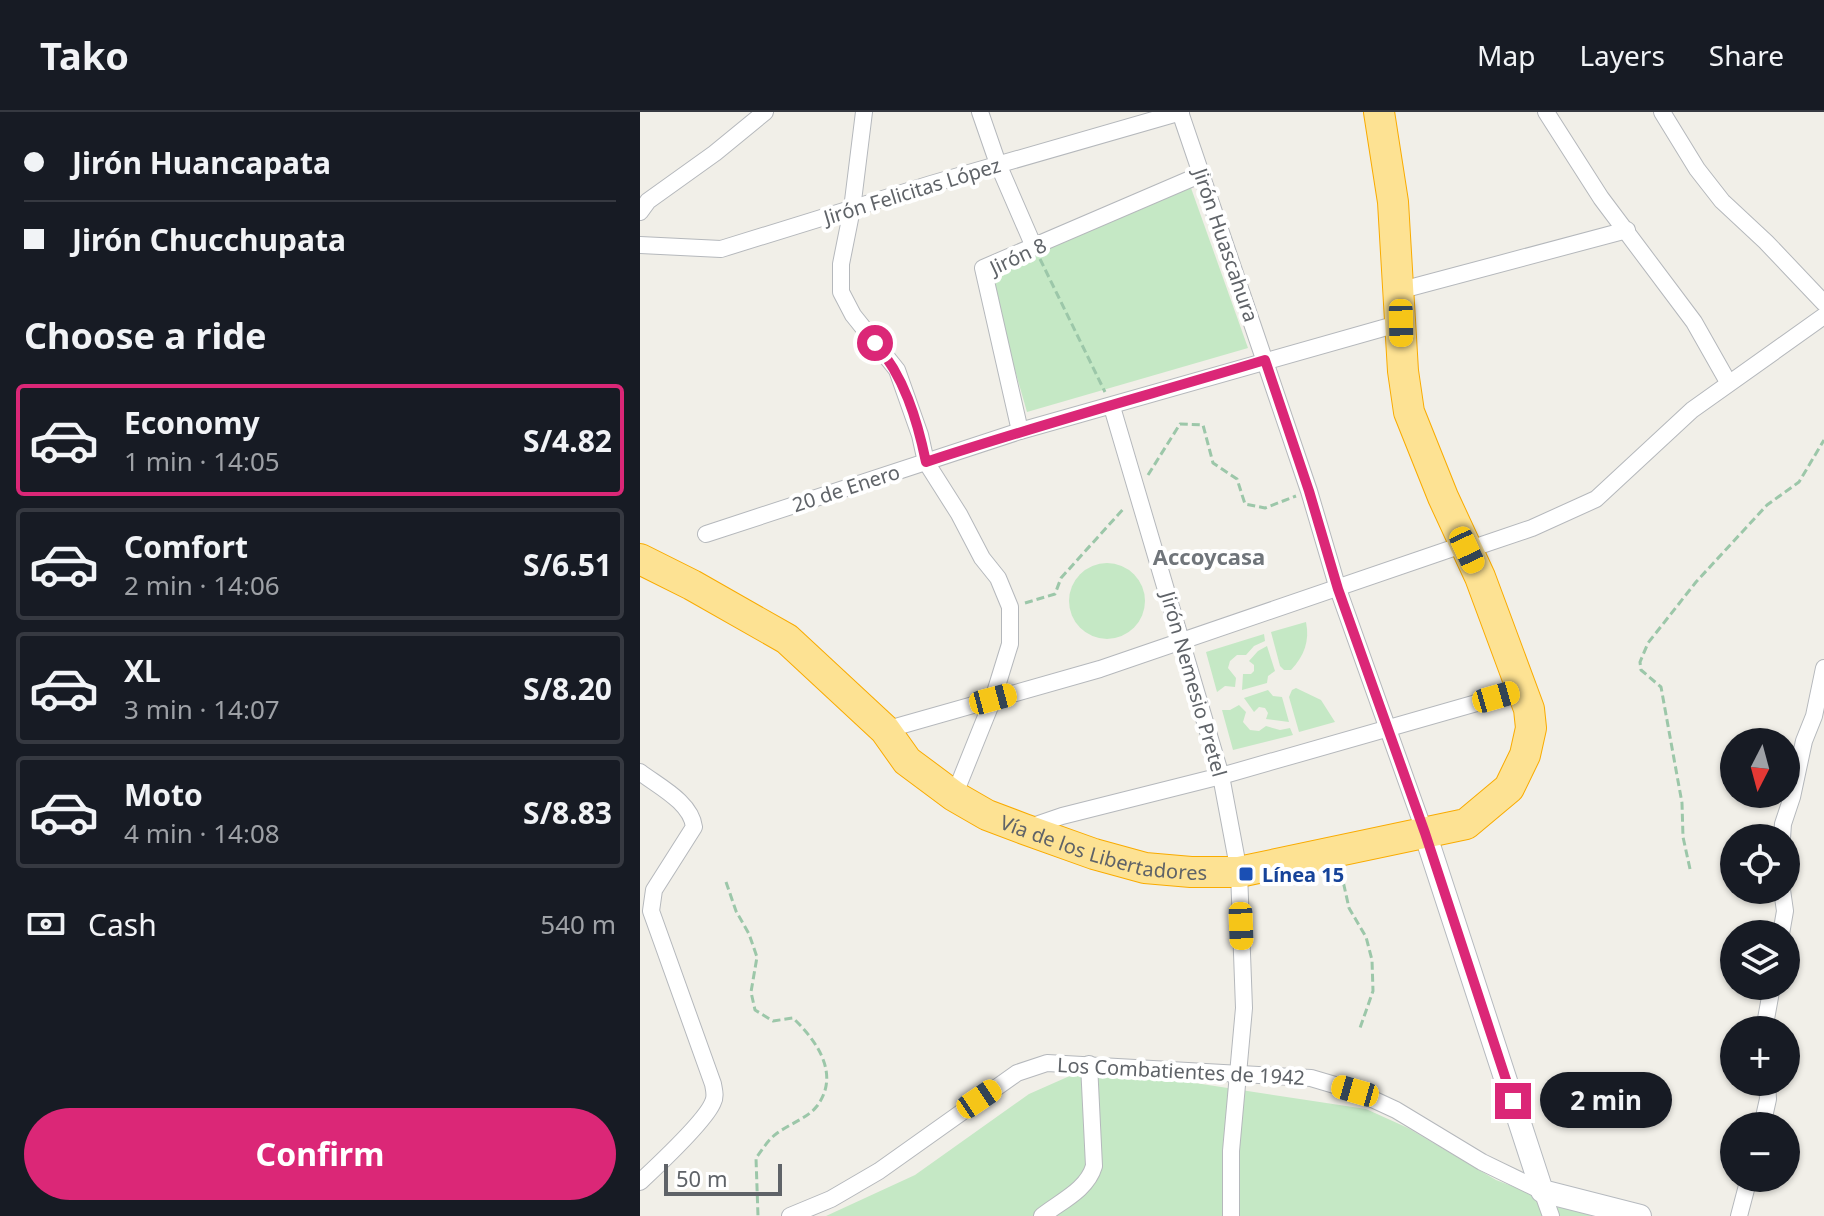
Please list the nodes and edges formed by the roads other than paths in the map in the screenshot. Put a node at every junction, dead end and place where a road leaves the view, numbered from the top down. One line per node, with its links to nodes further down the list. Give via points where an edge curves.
1 (765, 112): 11 (street)
2 (864, 112): 10 (street)
3 (980, 112): 8 (street)
4 (1180, 112): 8 (street, Jirón Felicitas López); 9 (street, Jirón Huascahura)
5 (1379, 112): 15 (highway, Vía de los Libertadores, via 1393,202)
6 (1546, 112): 12 (street)
7 (1662, 112): 16 (street, via 1722,201)
8 (998, 164): 10 (street, Jirón Felicitas López); 14 (street)
9 (1202, 174): 14 (street, Jirón 8); 19 (street, Jirón Huascahura)
10 (852, 209): 13 (street, Jirón Felicitas López, via 721,249); 23 (street, via 841,292 897,370)
11 (640, 212)
12 (1627, 230): 15 (street); 20 (street, via 1694,322)
13 (640, 245)
14 (1034, 247): 22 (street, Jirón 8, via 983,268)
15 (1398, 291): 18 (highway, Vía de los Libertadores)
16 (1824, 303)
17 (1824, 316): 20 (street)
18 (1401, 323): 19 (street, 20 de Enero); 25 (highway, Vía de los Libertadores, via 1409,412)
19 (1265, 360): 21 (street, 20 de Enero); 27 (street, Jirón Huascahura)
20 (1728, 382): 25 (street, via 1596,499 1532,528)
21 (1112, 407): 22 (street, 20 de Enero); 28 (street, Jirón Nemesio Pretel)
22 (1020, 431): 23 (street, 20 de Enero)
23 (926, 462): 24 (street, 20 de Enero); 31 (street, via 998,578 1010,607 1010,644)
24 (706, 534)
25 (1466, 547): 27 (street); 30 (highway, Vía de los Libertadores)
26 (640, 559): 33 (highway, Vía de los Libertadores, via 787,639)
27 (1338, 589): 28 (street); 32 (street, Jirón Huascahura)
28 (1183, 642): 31 (street); 35 (street, Jirón Nemesio Pretel)
29 (1824, 668): 37 (street)
30 (1522, 690): 32 (street); 39 (highway, Vía de los Libertadores, via 1531,728 1509,788 1466,824)
31 (993, 699): 33 (street); 36 (street)
32 (1388, 729): 35 (street); 39 (street, Jirón Huascahura)
33 (885, 730): 36 (highway, Vía de los Libertadores, via 907,761)
34 (640, 772): 43 (street, via 687,808 693,819 694,827 650,904 715,1096 710,1109)
35 (1221, 776): 38 (street); 40 (street, Jirón Nemesio Pretel)
36 (954, 796): 38 (highway, Vía de los Libertadores)
37 (1783, 824)
38 (1024, 829): 40 (highway, Vía de los Libertadores, via 1145,868)
39 (1425, 833): 40 (highway, Vía de los Libertadores); 44 (street)
40 (1239, 872): 42 (street, Jirón Nemesio Pretel, via 1244,1008)
41 (1089, 1064): 42 (street, Los Combatientes de 1942); 46 (street, Los Combatientes de 1942, via 1047,1063 1017,1073 879,1171); 47 (street, via 1091,1176)
42 (1236, 1075): 44 (street, Los Combatientes de 1942, via 1311,1078 1355,1091); 48 (street, Jirón Nemesio Pretel)
43 (640, 1182)
44 (1542, 1191): 49 (street); 50 (street)
45 (1745, 1192): 51 (street)
46 (790, 1216)
47 (1042, 1216)
48 (1232, 1216)
49 (1551, 1216)
50 (1640, 1216)
51 (1739, 1216)

